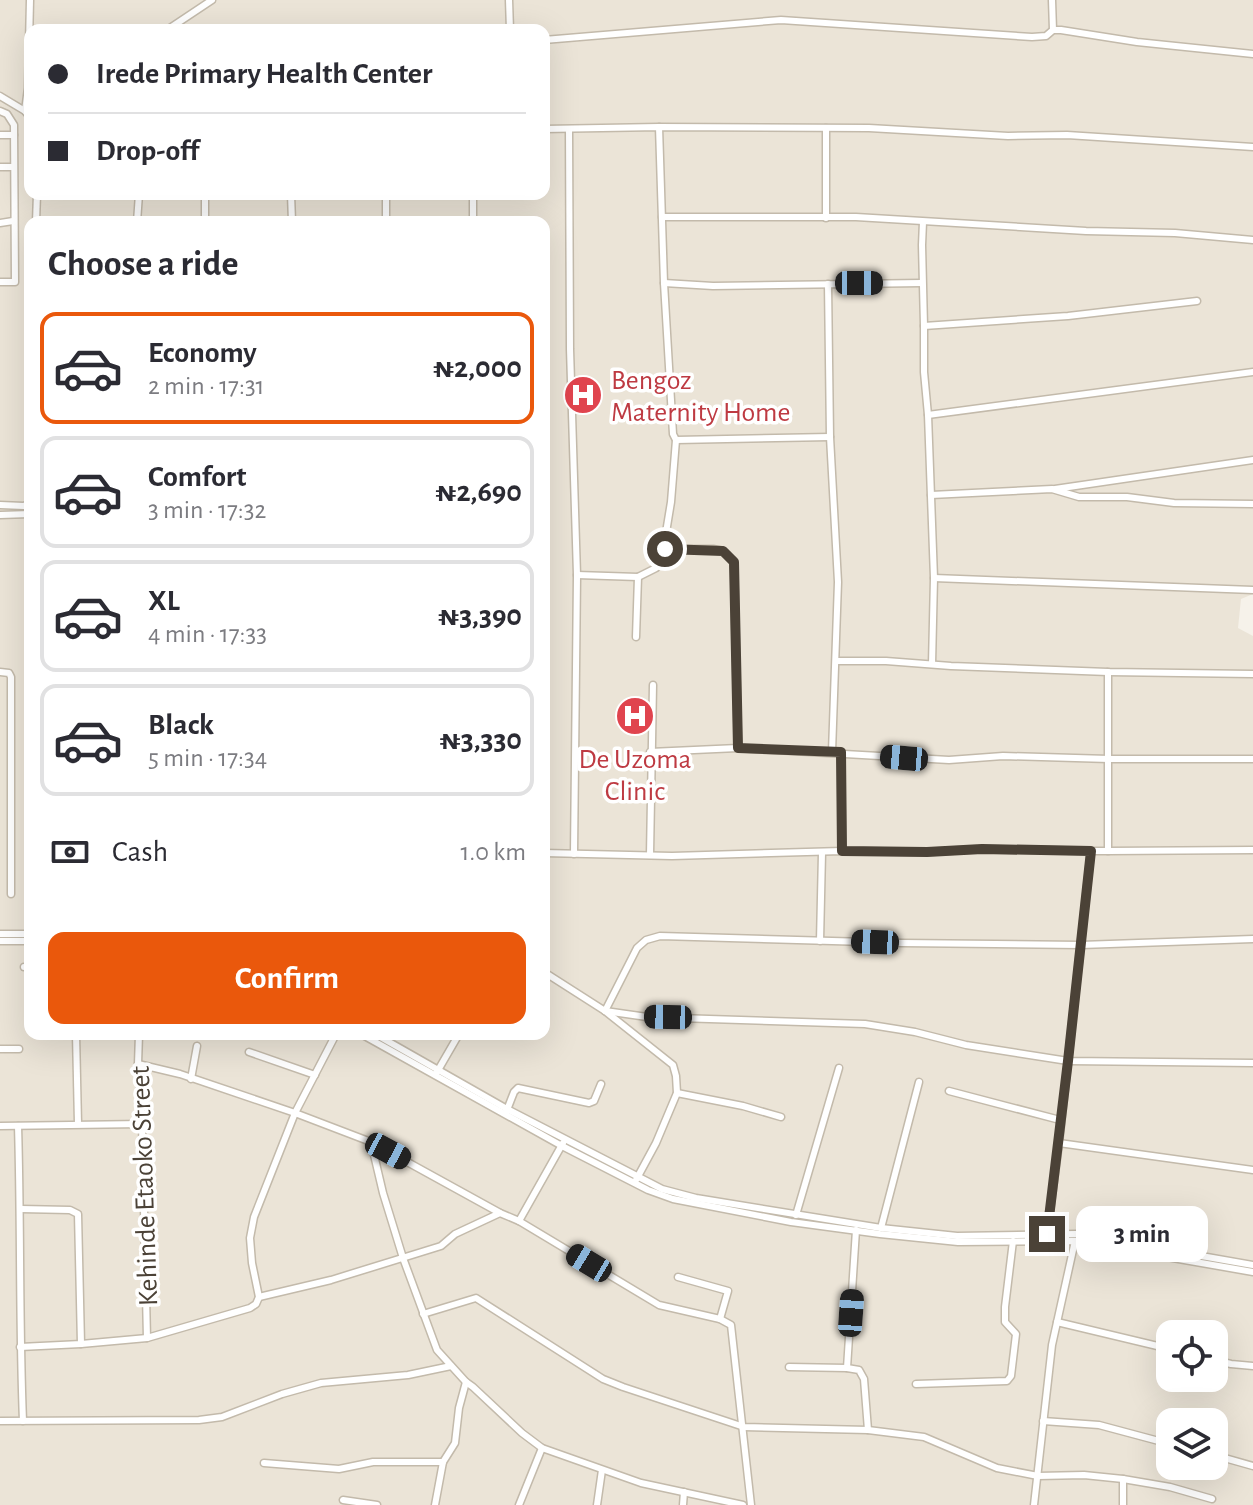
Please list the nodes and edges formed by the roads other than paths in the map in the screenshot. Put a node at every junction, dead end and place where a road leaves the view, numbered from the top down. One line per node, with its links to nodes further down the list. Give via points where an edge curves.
1 (30, 0): 5 (street)
2 (212, 0): 6 (street)
3 (509, 0): 7 (street)
4 (1052, 0): 8 (street)
5 (29, 24)
6 (176, 24)
7 (510, 24)
8 (1053, 30): 9 (street, via 1032,37 781,20); 10 (street)
9 (550, 39)
10 (1253, 54)
11 (0, 96): 13 (street)
12 (0, 111): 19 (street, via 14,125)
13 (24, 112)
14 (659, 127): 15 (street); 17 (street); 23 (street)
15 (826, 128): 20 (street); 24 (street)
16 (550, 129): 17 (street)
17 (569, 130): 48 (street)
18 (0, 135): 19 (street)
19 (14, 135): 22 (street)
20 (1253, 147)
21 (0, 167): 22 (street)
22 (13, 167): 25 (street)
23 (662, 217): 24 (street); 30 (street)
24 (826, 218): 26 (street)
25 (13, 221): 27 (street); 29 (street, via 15,282)
26 (923, 222): 28 (street); 31 (street)
27 (0, 223)
28 (1253, 240)
29 (0, 282)
30 (664, 283): 32 (street); 38 (street)
31 (922, 283): 32 (street); 34 (street)
32 (828, 284): 37 (street)
33 (1197, 301): 34 (street)
34 (924, 326): 36 (street)
35 (1253, 372): 36 (street)
36 (928, 415): 41 (street)
37 (830, 437): 38 (street); 53 (street, via 838,582)
38 (676, 440): 47 (street)
39 (1253, 460): 40 (street)
40 (1052, 489): 41 (street); 42 (street, via 1079,497)
41 (931, 495): 50 (street)
42 (1253, 504)
43 (0, 505): 44 (street)
44 (24, 506)
45 (24, 514): 46 (street)
46 (0, 515)
47 (665, 549): 49 (street, via 661,563); 59 (street, via 723,551 734,562)
48 (577, 575): 49 (street); 73 (street)
49 (638, 577): 52 (street)
50 (934, 578): 51 (street); 54 (street)
51 (1253, 590)
52 (636, 637)
53 (836, 661): 54 (street); 61 (street)
54 (932, 664): 56 (street)
55 (0, 672): 66 (street, via 11,677)
56 (1108, 672): 57 (street); 63 (street)
57 (1253, 674)
58 (653, 685): 60 (street)
59 (738, 748): 60 (street); 61 (street)
60 (650, 752): 74 (street)
61 (832, 752): 62 (street)
62 (841, 752): 63 (street, via 949,760); 68 (street)
63 (1109, 759): 64 (street); 70 (street)
64 (1253, 759)
65 (0, 788): 66 (street)
66 (10, 788): 75 (street, via 11,891)
67 (1253, 850): 70 (street)
68 (842, 851): 69 (street); 72 (street)
69 (1091, 851): 70 (street); 82 (street)
70 (1108, 851)
71 (550, 853): 73 (street)
72 (822, 853): 74 (street); 81 (street)
73 (574, 854): 74 (street)
74 (650, 855)
75 (0, 887)
76 (0, 934): 77 (street)
77 (24, 934)
78 (1253, 939): 82 (street)
79 (0, 941): 80 (street)
80 (24, 941)
81 (820, 941): 82 (street); 84 (street, via 660,936 646,940)
82 (1081, 945): 95 (street)
83 (550, 976): 84 (street)
84 (605, 1011): 95 (street, via 865,1024); 105 (street, via 673,1065)
85 (76, 1040): 110 (street)
86 (139, 1040): 97 (street, Kehinde Etaoko Street)
87 (333, 1040): 100 (street)
88 (373, 1040): 99 (street)
89 (385, 1040): 99 (street)
90 (456, 1040): 99 (street)
91 (197, 1046): 101 (street)
92 (0, 1049): 93 (street)
93 (19, 1049)
94 (249, 1052): 100 (street)
95 (1068, 1061): 96 (street); 109 (street)
96 (1253, 1063)
97 (138, 1064): 101 (street); 111 (street, Kehinde Etaoko Street)
98 (839, 1068): 121 (street)
99 (437, 1073): 106 (street)
100 (315, 1075): 107 (street)
101 (191, 1079): 107 (street)
102 (919, 1082): 123 (street)
103 (601, 1084): 106 (street, via 589,1103 518,1088)
104 (949, 1091): 109 (street)
105 (677, 1093): 108 (street); 118 (street)
106 (506, 1112): 115 (street)
107 (295, 1113): 114 (street); 132 (street, via 254,1217 250,1238)
108 (781, 1117)
109 (1060, 1120): 116 (street)
110 (78, 1124): 111 (street); 113 (street)
111 (142, 1124): 136 (street, Kehinde Etaoko Street)
112 (0, 1126): 113 (street)
113 (18, 1126): 119 (street)
114 (371, 1142): 120 (street); 128 (street)
115 (564, 1143): 118 (street); 122 (street)
116 (1059, 1143): 117 (street); 125 (street)
117 (1253, 1170)
118 (636, 1180): 121 (street, via 696,1198); 124 (street, via 660,1195 696,1205)
119 (21, 1209): 137 (street, via 78,1214); 139 (street)
120 (500, 1213): 122 (street); 128 (street, via 441,1246)
121 (796, 1215): 123 (street)
122 (519, 1221): 134 (street, via 659,1305)
123 (881, 1228): 125 (street, via 957,1236)
124 (856, 1230): 126 (street, via 958,1242); 144 (street)
125 (1047, 1234): 129 (street, via 1076,1234)
126 (1013, 1241): 127 (street); 146 (street, via 1005,1307 1005,1322 1016,1334 1011,1376 1007,1381)
127 (1075, 1241): 130 (street); 135 (street)
128 (403, 1258): 132 (street); 133 (street)
129 (1253, 1265)
130 (1253, 1272)
131 (678, 1277): 134 (street, via 728,1291)
132 (259, 1297): 136 (street, via 250,1308)
133 (423, 1314): 141 (street, via 437,1350); 150 (street, via 476,1298 613,1384)
134 (720, 1319): 150 (street, via 731,1325)
135 (1057, 1322): 138 (street); 149 (street)
136 (147, 1338): 137 (street)
137 (81, 1344): 139 (street)
138 (1156, 1346)
139 (20, 1347): 148 (street)
140 (1228, 1363): 142 (street)
141 (451, 1366): 145 (street); 148 (street, via 321,1383 199,1420)
142 (1253, 1366)
143 (789, 1367): 144 (street)
144 (847, 1368): 151 (street, via 862,1372)
145 (466, 1382): 153 (street); 155 (street, via 455,1443)
146 (916, 1384)
147 (0, 1421): 148 (street)
148 (23, 1421)
149 (1043, 1421): 152 (street, via 1099,1425); 159 (street)
150 (744, 1427): 151 (street); 170 (street)
151 (868, 1430): 159 (street, via 924,1437 997,1468)
152 (1156, 1440)
153 (542, 1448): 158 (street); 166 (street)
154 (1228, 1459): 157 (street)
155 (443, 1462): 156 (street, via 373,1462 339,1469); 165 (street)
156 (264, 1463)
157 (1253, 1466)
158 (602, 1470): 161 (street); 167 (street)
159 (1038, 1476): 160 (street); 171 (street)
160 (1123, 1479): 162 (street); 172 (street)
161 (684, 1492): 168 (street); 169 (street)
162 (1212, 1499)
163 (343, 1500): 164 (street)
164 (377, 1505)
165 (435, 1505)
166 (519, 1505)
167 (597, 1505)
168 (683, 1505)
169 (743, 1505)
170 (751, 1505)
171 (1034, 1505)
172 (1123, 1505)

